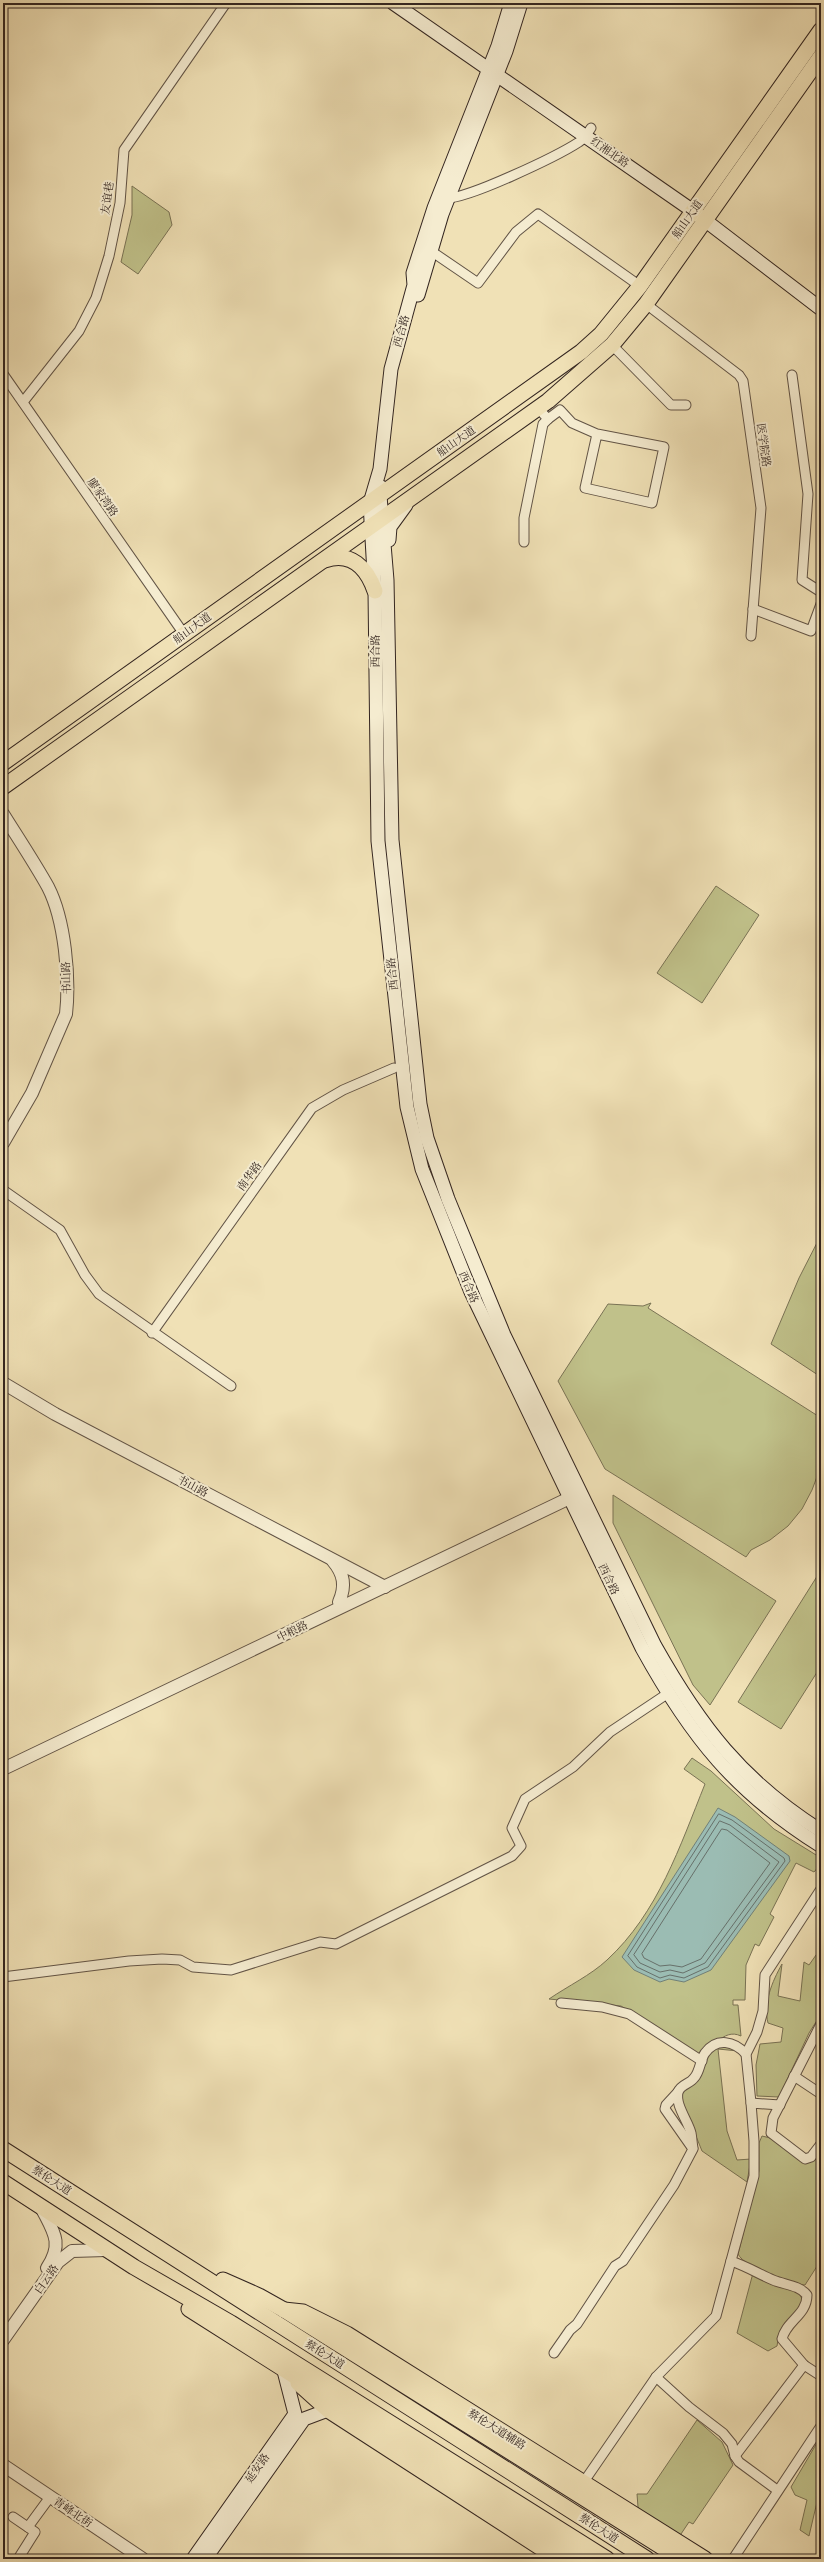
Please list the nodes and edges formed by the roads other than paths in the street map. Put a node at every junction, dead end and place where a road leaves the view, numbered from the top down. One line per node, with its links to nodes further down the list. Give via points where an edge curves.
1 (226, 3): 20 (street, 友谊巷, via 124,150 120,203 109,256 96,298 79,331)
2 (393, 3): 8 (main road, 红湘北路)
3 (408, 3): 8 (main road, 红湘北路)
4 (511, 3): 8 (main road, 西合路)
5 (521, 3): 8 (main road, 西合路)
6 (821, 30): 11 (main road, 船山大道)
7 (821, 56): 11 (main road, 船山大道)
8 (494, 67): 9 (main road, 红湘北路); 10 (main road, 西合路)
9 (588, 132): 10 (street, via 581,141 532,167 462,196); 11 (main road, 红湘北路)
10 (443, 198): 12 (main road, 西合路)
11 (702, 212): 13 (main road, 船山大道); 14 (main road, 红湘北路); 15 (main road, 船山大道); 16 (main road, 红湘北路)
12 (429, 245): 13 (street, via 478,283 516,232 538,214); 25 (main road, 西合路, via 398,370)
13 (640, 286): 25 (main road, 船山大道, via 601,334 581,352)
14 (821, 298)
15 (646, 304): 17 (main road, 船山大道); 34 (street, 医学院路, via 739,375 742,380 761,508)
16 (821, 309)
17 (612, 345): 21 (street, via 671,405); 22 (main road, 船山大道)
18 (3, 374): 20 (street, 廖家湾路)
19 (792, 375): 32 (street, via 808,494 802,580)
20 (23, 402): 35 (street, 廖家湾路)
21 (686, 405)
22 (543, 413): 23 (street, via 560,410 572,423); 24 (main road, 船山大道); 28 (street, via 524,518)
23 (597, 434): 23 (street, via 585,488 652,503 664,447)
24 (422, 489): 26 (main road, 船山大道); 30 (main road, via 398,513 390,526)
25 (375, 499): 26 (main road, 西合路); 27 (main road, 西合路); 35 (main road, 船山大道)
26 (383, 517): 27 (main road, 船山大道); 30 (main road, 西合路)
27 (370, 527): 29 (main road, 船山大道); 31 (main road, 西合路)
28 (524, 542)
29 (321, 561): 31 (main road, via 341,557 357,563 370,577); 38 (main road, 船山大道)
30 (387, 580): 46 (main road, 西合路, via 392,840 420,1104 436,1165 498,1321)
31 (375, 591): 46 (main road, 西合路, via 378,841 407,1107 414,1141 436,1206 471,1292)
32 (821, 592)
33 (821, 604): 34 (street, via 811,631)
34 (753, 609): 36 (street, 医学院路)
35 (184, 634): 37 (main road, 船山大道)
36 (751, 636)
37 (3, 762)
38 (3, 787)
39 (3, 814): 41 (street, 书山路, via 50,895 59,919 66,961 68,1002 66,1014 32,1093)
40 (394, 1068): 43 (street, 南华路, via 343,1090 312,1108)
41 (3, 1143)
42 (3, 1190): 43 (street, via 60,1230 85,1275 99,1294)
43 (152, 1333): 45 (street)
44 (3, 1382): 47 (street, 书山路, via 55,1414)
45 (231, 1386)
46 (574, 1493): 48 (street, 中粮路); 50 (main road, 西合路, via 642,1648); 53 (main road, 西合路, via 655,1646 696,1715 714,1739 766,1791)
47 (331, 1558): 48 (street, 书山路); 49 (street, via 344,1581)
48 (381, 1585): 49 (street, 中粮路); 52 (street, 中粮路)
49 (339, 1602): 51 (street, 中粮路)
50 (667, 1694): 54 (main road, 西合路, via 705,1747 731,1776 791,1826); 57 (street, via 610,1732 574,1767 525,1799 512,1828 521,1846 512,1856 336,1944 320,1942 231,1970 193,1967 180,1960 162,1959)
51 (3, 1762)
52 (3, 1769)
53 (821, 1831)
54 (821, 1846)
55 (821, 1889): 56 (street)
56 (818, 1900): 60 (street, via 765,1975 763,2011 757,2032)
57 (3, 1977)
58 (561, 2003): 61 (street, via 602,2007 629,2014)
59 (821, 2024): 62 (street)
60 (746, 2054): 61 (street, via 741,2048 724,2041 715,2044 705,2053); 65 (street)
61 (702, 2061): 63 (street, via 694,2078)
62 (794, 2076): 64 (street); 66 (street)
63 (678, 2092): 69 (street, via 691,2133); 69 (street, via 665,2109)
64 (821, 2094)
65 (751, 2103): 66 (street); 73 (street, via 754,2176)
66 (780, 2105): 67 (street, via 772,2125 771,2132 775,2137 808,2160)
67 (821, 2144)
68 (3, 2149): 74 (main road, 蔡伦大道)
69 (693, 2149): 79 (street, via 674,2185 623,2261 615,2266 577,2324)
70 (3, 2182): 71 (main road, 蔡伦大道)
71 (41, 2207): 72 (main road, 蔡伦大道); 77 (street, 白云路, via 57,2240 54,2258)
72 (106, 2250): 75 (main road, 蔡伦大道); 78 (street, 白云路, via 72,2251 58,2262)
73 (731, 2261): 80 (street, via 798,2288 807,2295 804,2309 787,2327 782,2339); 83 (street, via 716,2316)
74 (180, 2262): 76 (main road, via 259,2296); 100 (main road, 蔡伦大道)
75 (134, 2267): 81 (main road, via 193,2312); 99 (main road, 蔡伦大道, via 230,2323)
76 (284, 2310): 88 (main road, 蔡伦大道辅路, via 303,2312 347,2334); 101 (main road)
77 (3, 2331)
78 (3, 2340)
79 (554, 2353)
80 (804, 2365): 82 (street); 86 (street)
81 (284, 2371): 84 (main road); 95 (main road, 延安路, via 295,2414); 98 (main road)
82 (821, 2376)
83 (656, 2377): 86 (street, via 688,2407 723,2433 732,2444); 88 (street)
84 (328, 2410): 96 (main road, 延安路, via 304,2419); 97 (main road)
85 (821, 2426): 89 (street)
86 (735, 2456): 89 (street, via 739,2462)
87 (3, 2465): 90 (street, 青峰北街)
88 (583, 2482): 102 (main road, 蔡伦大道辅路)
89 (777, 2490): 103 (street)
90 (50, 2497): 92 (street); 94 (street, 青峰北街)
91 (13, 2517): 92 (street)
92 (28, 2527): 93 (street, via 35,2532 34,2537)
93 (18, 2559)
94 (143, 2559)
95 (193, 2559)
96 (205, 2559)
97 (558, 2559)
98 (583, 2559)
99 (607, 2559)
100 (647, 2559)
101 (681, 2559)
102 (705, 2559)
103 (733, 2559)

